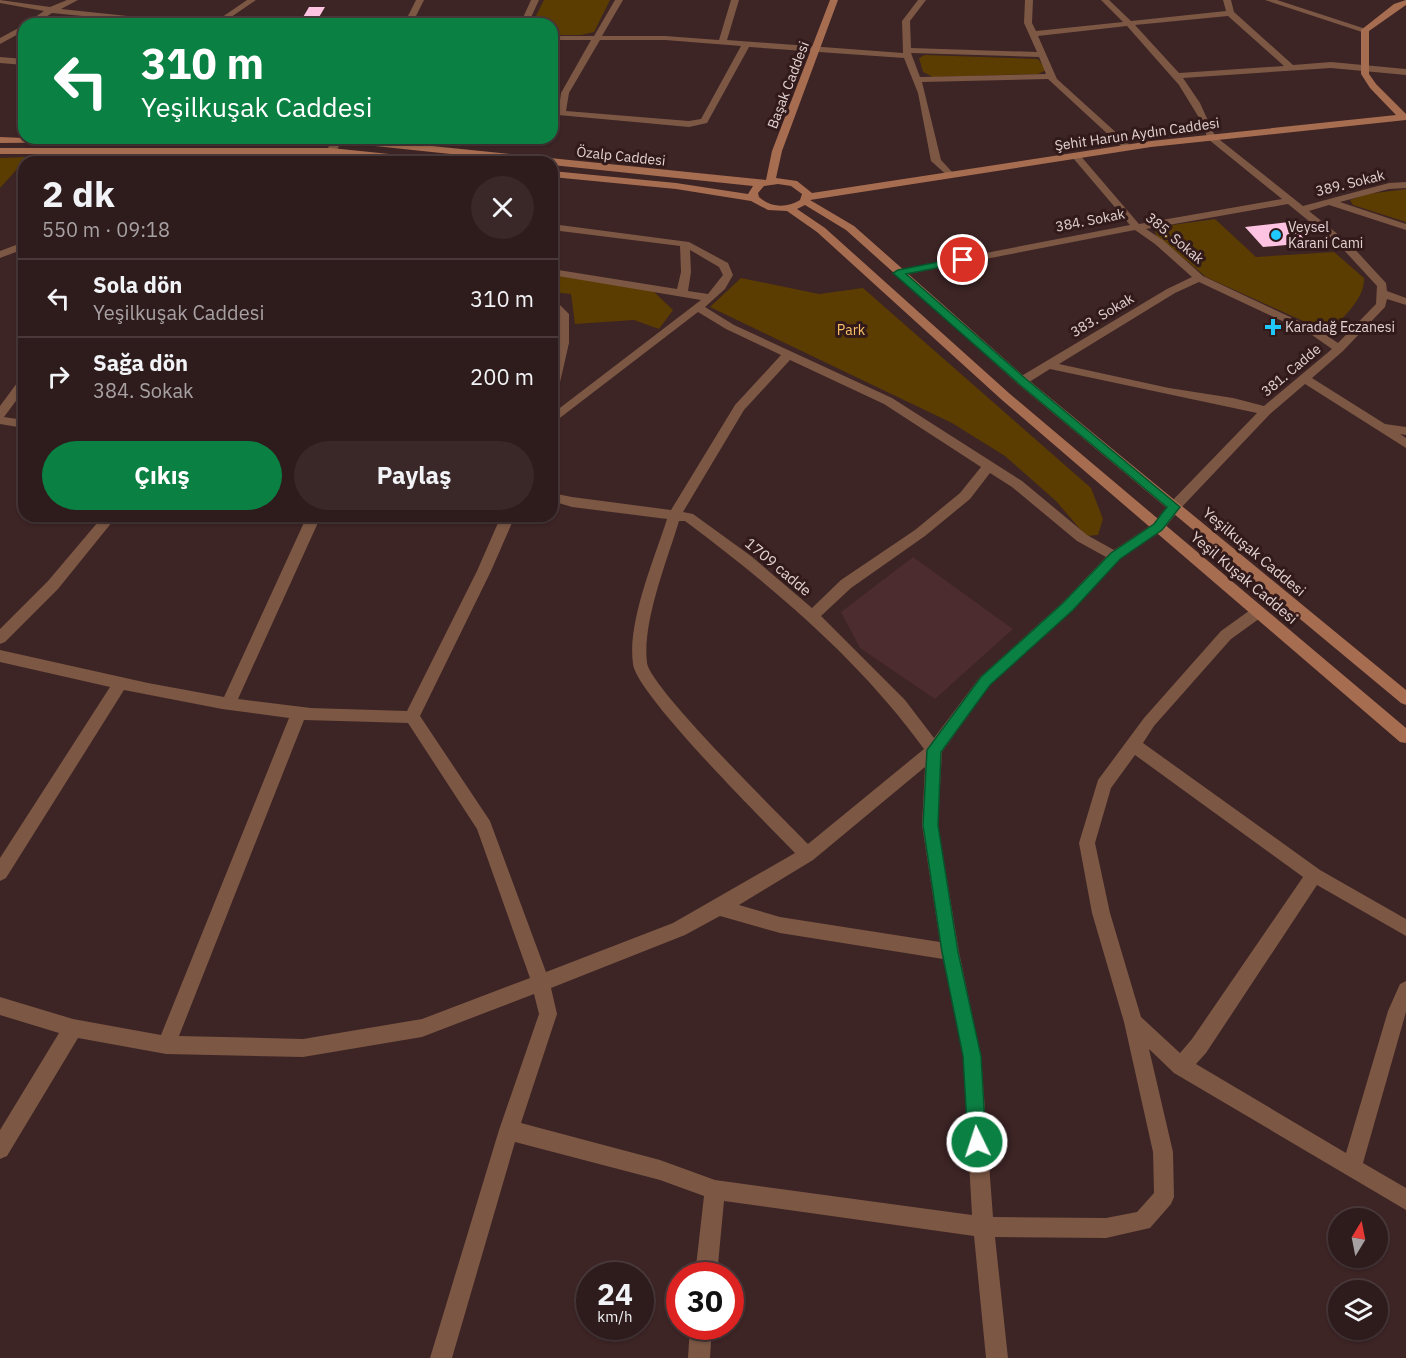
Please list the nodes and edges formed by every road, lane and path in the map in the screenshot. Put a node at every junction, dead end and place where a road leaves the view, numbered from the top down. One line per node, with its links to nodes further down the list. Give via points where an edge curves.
1 (74, 0): 15 (street)
2 (252, 0): 19 (street)
3 (420, 0): 20 (street)
4 (535, 0): 21 (street)
5 (619, 0): 27 (street)
6 (735, 0): 29 (street)
7 (834, 0): 31 (main road, Başak Caddesi)
8 (922, 0): 32 (street, via 906,21)
9 (1029, 0): 25 (street, via 1028,23)
10 (1105, 0): 22 (street)
11 (1227, 0): 16 (street)
12 (1269, 0): 23 (street)
13 (0, 1): 15 (street)
14 (1400, 5): 23 (main road)
15 (51, 10): 17 (street); 18 (street)
16 (1230, 13): 22 (street); 36 (street)
17 (38, 18)
18 (128, 18)
19 (225, 18)
20 (411, 18)
21 (527, 18)
22 (1128, 24): 25 (street); 40 (street)
23 (1365, 30): 37 (main road)
24 (18, 31): 28 (street)
25 (1032, 33): 33 (street)
26 (558, 38): 27 (street)
27 (597, 38): 29 (street); 43 (street)
28 (0, 42)
29 (722, 42): 30 (street)
30 (746, 44): 31 (street); 43 (street, via 704,121 689,124 561,113)
31 (816, 48): 32 (street); 62 (main road, Başak Caddesi)
32 (907, 53): 33 (street); 41 (street)
33 (1042, 55): 39 (street)
34 (0, 60): 35 (street)
35 (18, 62)
36 (1290, 68): 37 (street); 40 (street)
37 (1364, 68): 38 (street); 44 (main road, via 1368,80)
38 (1406, 72)
39 (1051, 76): 41 (street); 50 (street)
40 (1176, 76): 45 (street, via 1209,124)
41 (917, 80): 61 (street, via 936,161)
42 (558, 92): 43 (street)
43 (565, 93)
44 (1405, 118): 45 (main road, Şehit Harun Aydın Caddesi)
45 (1211, 137): 50 (main road, Şehit Harun Aydın Caddesi); 68 (street)
46 (0, 140): 47 (main road)
47 (18, 140)
48 (335, 144): 53 (street)
49 (395, 144): 57 (main road, Özalp Caddesi)
50 (1128, 148): 58 (main road, Şehit Harun Aydın Caddesi)
51 (149, 150): 52 (main road); 53 (main road); 54 (street)
52 (0, 151)
53 (331, 151): 55 (street); 56 (main road)
54 (143, 156)
55 (329, 156)
56 (380, 156)
57 (509, 156)
58 (1076, 156): 61 (main road, Şehit Harun Aydın Caddesi); 72 (street, 385. Sokak)
59 (558, 161): 62 (main road, Özalp Caddesi)
60 (558, 175): 66 (main road, Özalp Caddesi)
61 (950, 175): 65 (main road, Şehit Harun Aydın Caddesi)
62 (766, 183): 64 (main road, Özalp Caddesi, via 786,181); 66 (main road, Başak Caddesi, via 755,189)
63 (1406, 185): 69 (street, 389. Sokak)
64 (800, 186): 65 (main road, Şehit Harun Aydın Caddesi); 67 (main road, via 807,193)
65 (874, 187): 67 (main road, Şehit Harun Aydın Caddesi)
66 (754, 198): 70 (main road, Özalp Caddesi, via 772,208)
67 (806, 199): 70 (main road, Şehit Harun Aydın Caddesi); 79 (main road, Yeşilkuşak Caddesi, via 850,228)
68 (1289, 201): 71 (street); 72 (street, 384. Sokak)
69 (1329, 202): 71 (street, 389. Sokak); 73 (street)
70 (789, 208): 109 (main road, Yeşil Kuşak Caddesi, via 822,230 1006,397)
71 (1300, 210): 82 (street, via 1346,246 1382,285)
72 (1137, 227): 79 (street, 384. Sokak); 80 (street, 385. Sokak, via 1160,242)
73 (1406, 227)
74 (558, 228): 75 (street)
75 (685, 244): 81 (street); 83 (street, via 724,265 728,275)
76 (18, 248): 77 (street)
77 (0, 255)
78 (558, 273): 81 (street)
79 (898, 273): 92 (main road, Yeşilkuşak Caddesi)
80 (1198, 278): 87 (street, 385. Sokak, via 1316,333); 90 (street, 383. Sokak)
81 (682, 293): 83 (street)
82 (1382, 293): 84 (street); 87 (street, 381. Cadde, via 1381,305)
83 (710, 298): 85 (street)
84 (1406, 302)
85 (697, 308): 88 (street); 96 (street)
86 (558, 309): 89 (street, via 563,314)
87 (1340, 349): 91 (street, 381. Cadde)
88 (789, 354): 102 (street, via 888,401); 105 (street, via 739,408)
89 (558, 365)
90 (1049, 365): 92 (street, 383. Sokak); 94 (street)
91 (1304, 378): 94 (street, 381. Cadde); 99 (street)
92 (1022, 381): 104 (main road, Yeşilkuşak Caddesi)
93 (18, 390): 95 (street)
94 (1266, 411): 104 (street, 381. Cadde)
95 (0, 414)
96 (558, 415)
97 (0, 420): 98 (street)
98 (18, 423)
99 (1382, 427): 100 (street); 101 (street)
100 (1406, 431)
101 (1406, 444)
102 (989, 466): 110 (street, via 1082,538); 112 (street, via 965,496 846,584)
103 (558, 498): 105 (street, 1709 cadde)
104 (1174, 507): 109 (street, 381. Cadde); 116 (main road, Yeşilkuşak Caddesi)
105 (674, 516): 112 (street, 1709 cadde, via 688,517); 123 (street, via 641,627 640,666 665,704)
106 (105, 522): 113 (street, via 53,585)
107 (311, 522): 117 (street)
108 (504, 522): 119 (street)
109 (1158, 527): 110 (street, 381. Cadde); 111 (main road, Yeşil Kuşak Caddesi)
110 (1115, 556): 122 (street, 381. Cadde, via 1060,614 985,681)
111 (1258, 612): 120 (main road, Yeşil Kuşak Caddesi); 121 (street, via 1226,635)
112 (812, 616): 122 (street, 1709 cadde, via 900,704)
113 (0, 638)
114 (0, 656): 115 (street)
115 (119, 685): 117 (street); 124 (street)
116 (1406, 699)
117 (228, 704): 118 (street)
118 (300, 713): 119 (street); 134 (street)
119 (412, 717): 129 (street, via 484,826)
120 (1406, 737)
121 (1133, 745): 125 (street); 132 (street, via 1104,785 1087,843 1101,913)
122 (934, 750): 123 (street, 381. Cadde); 128 (street, via 930,825)
123 (807, 855): 126 (street, 381. Cadde)
124 (0, 873)
125 (1314, 875): 127 (street); 135 (street)
126 (719, 908): 128 (street, via 780,925); 129 (street, 381. Cadde, via 669,933)
127 (1406, 928)
128 (950, 952): 141 (street, via 972,1056)
129 (541, 983): 134 (street, 381. Cadde, via 423,1028 303,1048); 136 (street, via 549,1014)
130 (1406, 990): 138 (street, via 1396,1011)
131 (0, 1006): 133 (street, 381. Cadde)
132 (1133, 1022): 135 (street); 141 (street, via 1163,1152 1164,1197 1143,1221 1106,1228)
133 (73, 1028): 134 (street, 381. Cadde); 137 (street)
134 (166, 1044)
135 (1181, 1066): 138 (street)
136 (509, 1130): 139 (street, via 660,1170); 144 (street)
137 (0, 1149)
138 (1351, 1168): 140 (street)
139 (715, 1190): 141 (street); 142 (street)
140 (1406, 1200)
141 (983, 1227): 146 (street)
142 (707, 1262)
143 (700, 1340): 145 (street)
144 (441, 1358)
145 (699, 1358)
146 (997, 1358)

